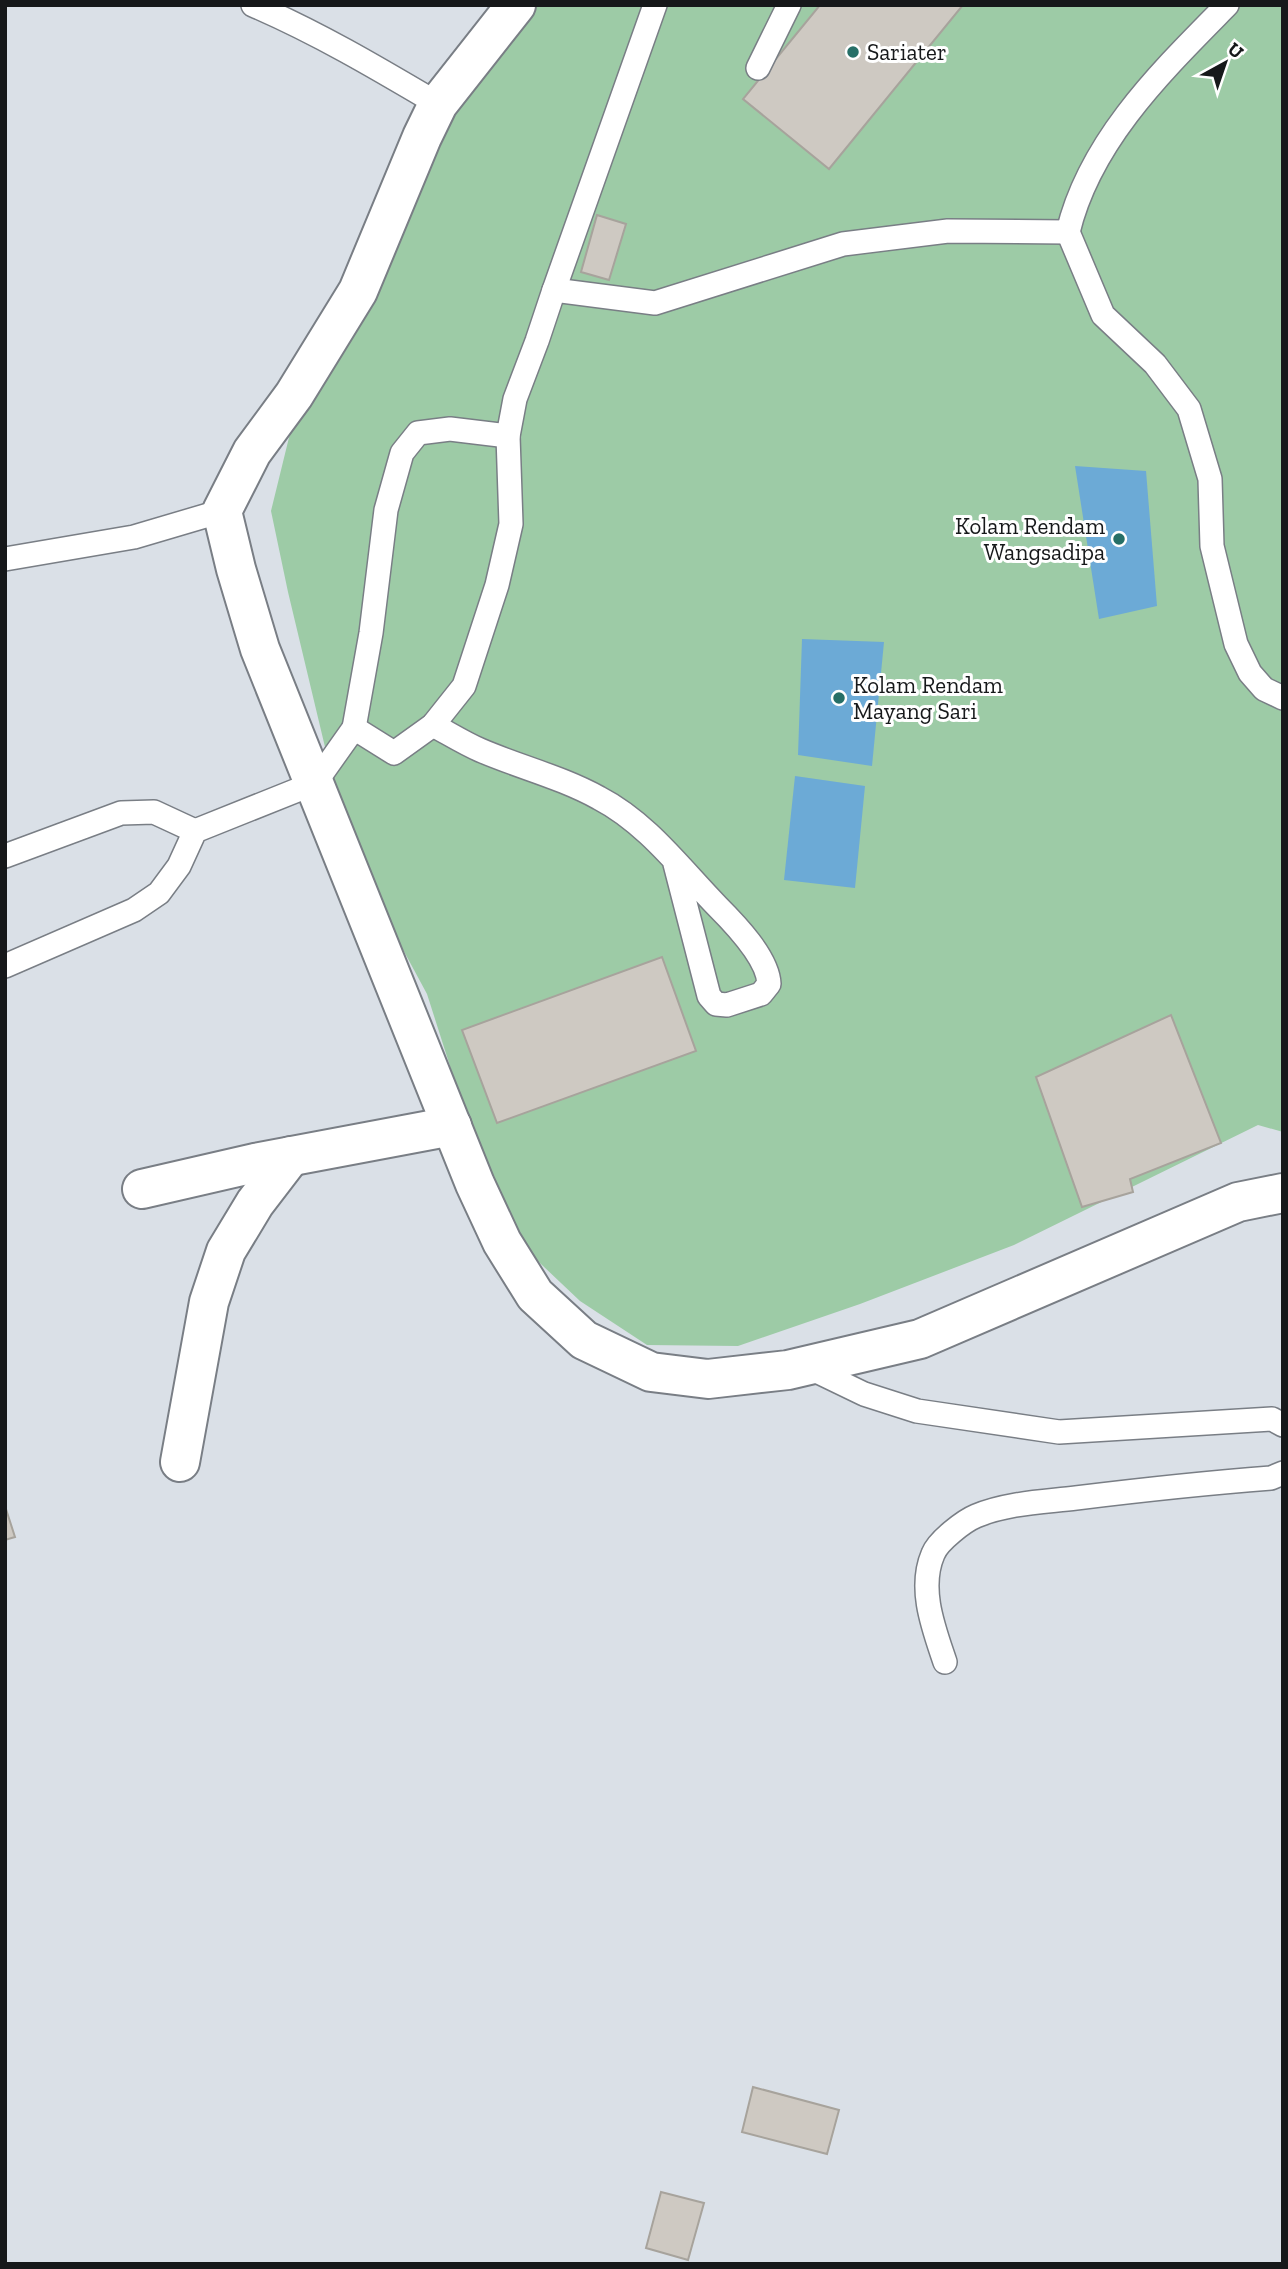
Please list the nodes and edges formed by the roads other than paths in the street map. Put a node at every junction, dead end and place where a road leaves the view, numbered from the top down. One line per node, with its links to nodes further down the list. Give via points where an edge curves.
1 (253, 5): 7 (lane, via 355,54)
2 (516, 5): 7 (street)
3 (655, 5): 9 (lane)
4 (789, 5): 6 (lane)
5 (1227, 5): 8 (lane, via 1131,109 1092,167)
6 (758, 68)
7 (438, 104): 11 (street, via 358,291 294,395 252,452)
8 (1068, 232): 9 (lane, via 948,231 843,244 655,303); 13 (lane, via 1103,315 1155,364 1189,409 1210,479 1212,547 1237,644 1250,673 1264,689)
9 (554, 290): 10 (lane, via 515,399)
10 (508, 436): 14 (lane, via 511,524 497,585 464,686); 15 (lane, via 450,429 418,433 402,453 386,510)
11 (222, 511): 12 (lane, via 134,537); 16 (street, via 260,649)
12 (5, 559)
13 (1283, 698)
14 (433, 725): 15 (lane, via 394,753); 19 (lane, via 480,750 601,799 654,838)
15 (354, 728): 16 (lane)
16 (315, 783): 17 (lane); 21 (street)
17 (195, 831): 18 (lane, via 154,812 121,813); 20 (lane, via 179,866 159,893 134,910)
18 (5, 856)
19 (676, 863): 19 (lane, via 740,929 769,974 769,984 761,994 727,1005 716,1004 709,996)
20 (5, 966)
21 (452, 1126): 22 (street); 25 (street, via 502,1242 535,1294 584,1340 652,1372 708,1379)
22 (290, 1156): 23 (street); 27 (street, via 226,1251 209,1302)
23 (142, 1189)
24 (1283, 1194): 25 (street, via 1238,1202 920,1339)
25 (806, 1366): 26 (lane, via 864,1394 917,1411 1059,1432 1272,1419)
26 (1283, 1425)
27 (180, 1462)
28 (1283, 1473): 29 (lane, via 1271,1478 1021,1505 975,1516 933,1552 927,1583 931,1620)
29 (946, 1662)

